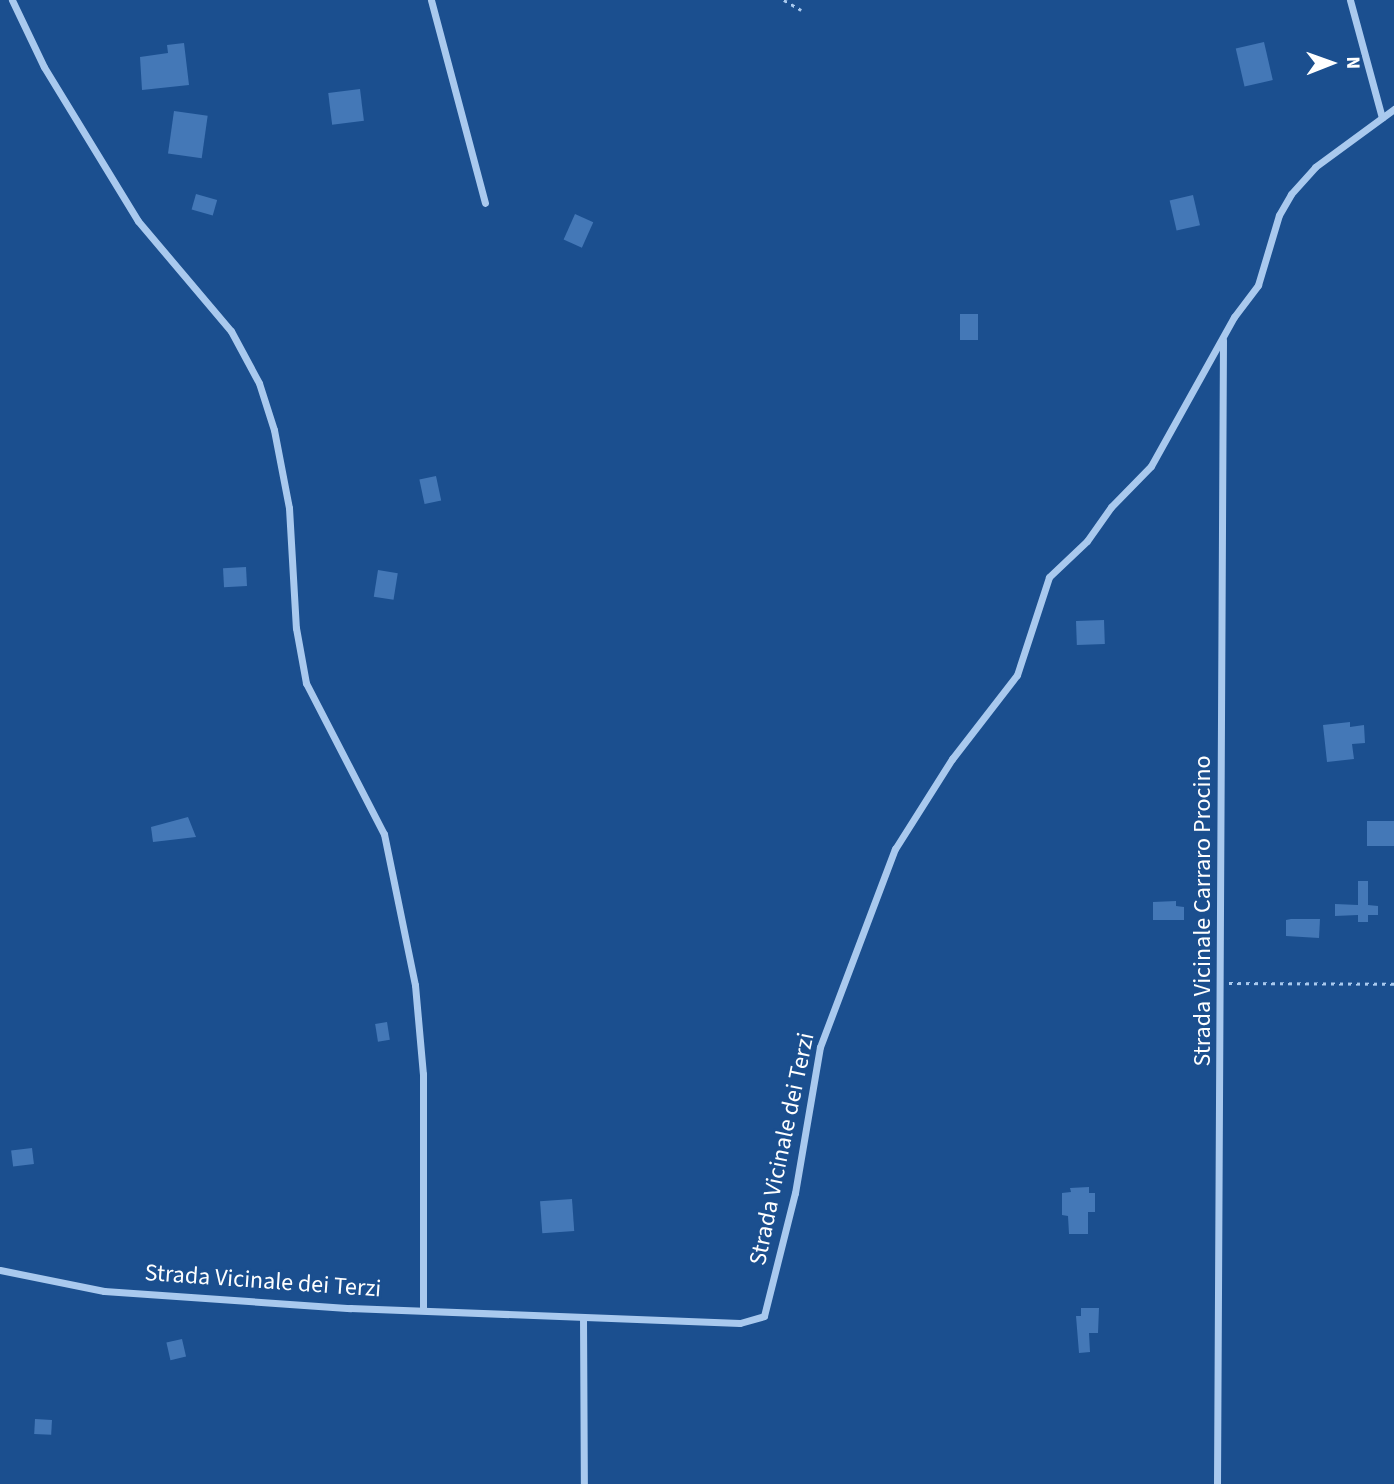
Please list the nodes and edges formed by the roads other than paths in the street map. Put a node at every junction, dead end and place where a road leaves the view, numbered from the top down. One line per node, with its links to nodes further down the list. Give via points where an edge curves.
1 (12, 0): 9 (street, via 44,67 138,221 231,331 258,383 274,430 289,508 296,628 306,683 384,834 415,985 423,1074)
2 (431, 0): 6 (street)
3 (1350, 0): 5 (street)
4 (1394, 109): 5 (street, Strada Vicinale dei Terzi)
5 (1382, 118): 7 (street, Strada Vicinale dei Terzi, via 1315,167 1291,194 1279,215 1258,285)
6 (485, 202)
7 (1223, 337): 10 (street, Strada Vicinale dei Terzi, via 1151,466 1111,507 1087,541 1049,577 1017,675 952,759 895,849 820,1047 800,1169 764,1316 740,1322); 12 (street, Strada Vicinale Carraro Procino)
8 (0, 1270): 9 (street, Strada Vicinale dei Terzi, via 104,1291)
9 (423, 1310): 10 (street, Strada Vicinale dei Terzi)
10 (583, 1317): 11 (street)
11 (584, 1484)
12 (1217, 1484)

